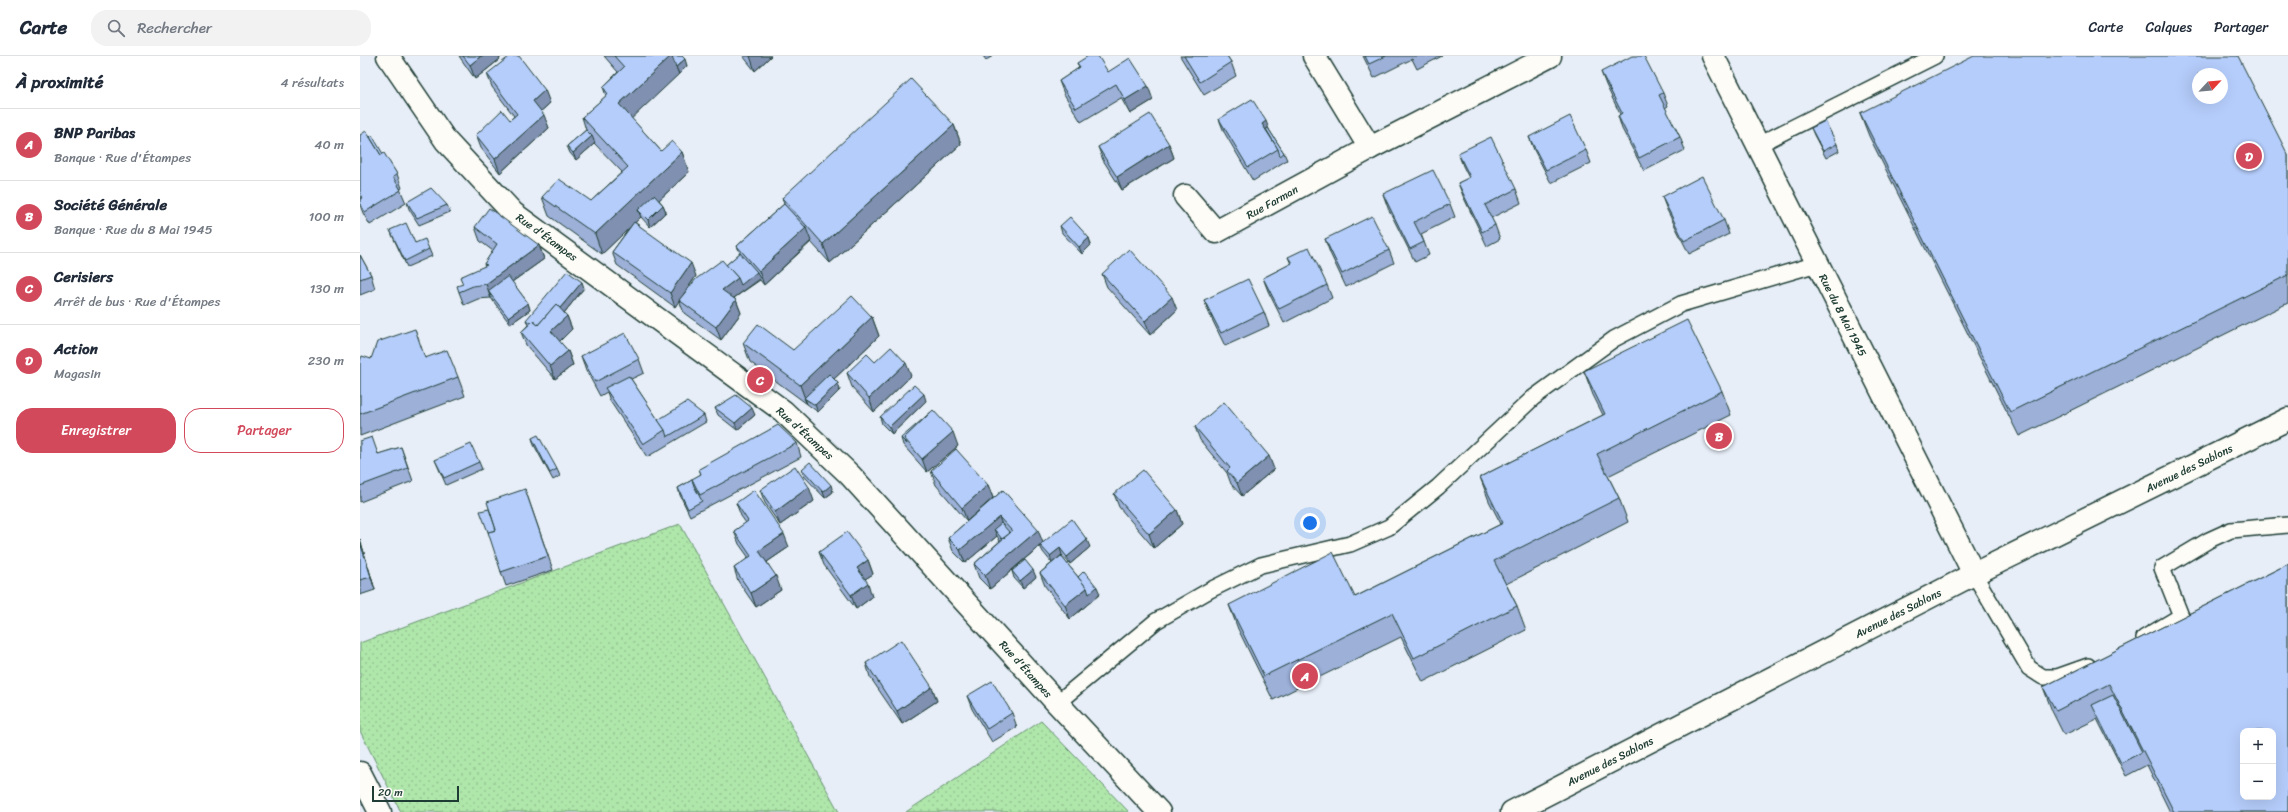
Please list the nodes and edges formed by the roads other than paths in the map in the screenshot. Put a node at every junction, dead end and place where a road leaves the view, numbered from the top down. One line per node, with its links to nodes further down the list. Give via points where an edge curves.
1 (388, 56): 15 (street, Rue d'Étampes, via 446,142 513,213 783,411 850,475)
2 (1314, 56): 7 (street)
3 (1550, 56): 7 (street, Rue Farman)
4 (1713, 56): 6 (street, Rue du 8 Mai 1945)
5 (1935, 56): 6 (lane)
6 (1758, 145): 9 (street, Rue du 8 Mai 1945)
7 (1370, 148): 8 (street, Rue Farman, via 1216,232)
8 (1185, 196)
9 (1817, 264): 12 (street, Rue du 8 Mai 1945); 15 (lane, via 1681,304 1614,339 1533,398 1438,487 1388,527 1350,544 1261,565 1210,590 1156,621)
10 (2288, 419): 12 (street, Avenue des Sablons)
11 (2288, 525): 13 (lane, via 2232,530 2209,540 2162,568 2181,616)
12 (1974, 574): 14 (lane, via 2029,668 2043,677 2057,677 2078,671); 19 (street, Avenue des Sablons)
13 (2131, 645)
14 (2098, 661)
15 (1056, 703): 18 (street, Rue d'Étampes)
16 (362, 783): 17 (street)
17 (380, 812)
18 (1159, 812)
19 (1512, 812)

